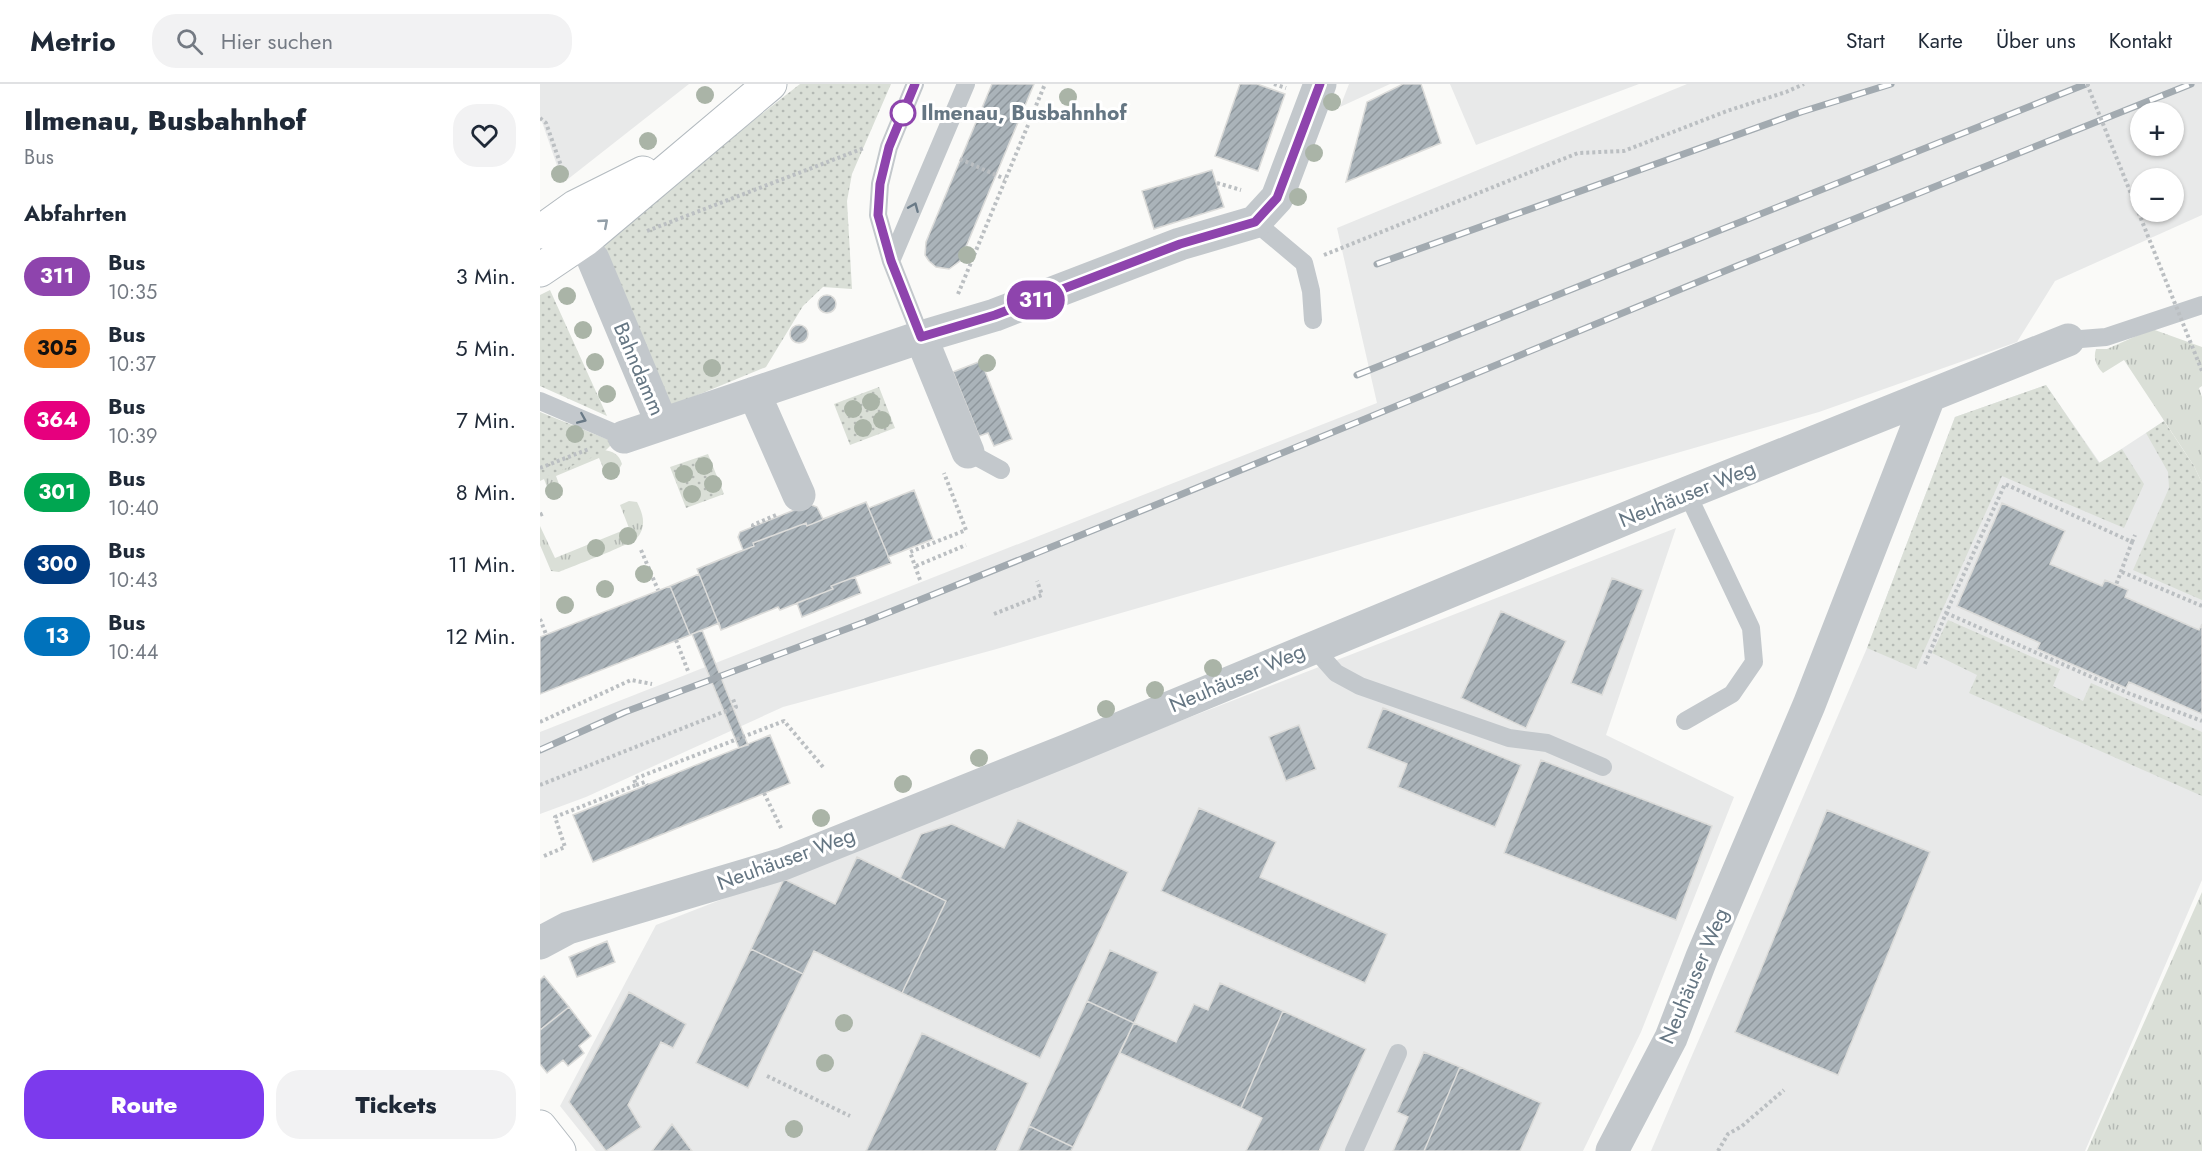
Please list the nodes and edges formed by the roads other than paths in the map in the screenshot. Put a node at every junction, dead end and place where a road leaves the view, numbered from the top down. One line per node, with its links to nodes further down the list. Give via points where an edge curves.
1 (770, 84): 5 (main road)
2 (915, 84): 9 (lane, via 889,147 880,184 878,215)
3 (966, 84): 9 (lane, one-way to 3)
4 (1320, 84): 6 (street, via 1277,198)
5 (688, 151): 7 (main road, via 575,207); 10 (main road, one-way to 5, via 586,239)
6 (1259, 219): 12 (lane, via 1304,263); 13 (street, Bahndamm)
7 (540, 232)
8 (593, 259): 18 (street, Bahndamm)
9 (891, 261): 13 (lane)
10 (540, 270)
11 (2202, 305): 14 (lane, Neuhäuser Weg, via 2106,337)
12 (1313, 320)
13 (932, 334): 15 (street, Bahndamm); 20 (street)
14 (2068, 340): 16 (street, Neuhäuser Weg)
15 (754, 393): 18 (street, Bahndamm); 23 (street)
16 (1929, 397): 22 (street, Neuhäuser Weg); 32 (street, Neuhäuser Weg, via 1809,705 1671,1038)
17 (540, 401): 19 (lane, one-way to 19)
18 (662, 424): 19 (street)
19 (624, 437)
20 (954, 458): 21 (lane)
21 (1001, 470)
22 (1687, 493): 24 (street, Neuhäuser Weg); 25 (lane, via 1751,628 1754,662 1732,694)
23 (792, 503)
24 (1312, 647): 26 (lane, via 1336,673 1360,686 1509,738 1547,743); 27 (street, Neuhäuser Weg, via 796,859 568,928)
25 (1685, 721)
26 (1603, 767)
27 (540, 944)
28 (1398, 1053): 31 (lane)
29 (540, 1127): 30 (main road)
30 (559, 1151)
31 (1354, 1151)
32 (1612, 1151)

